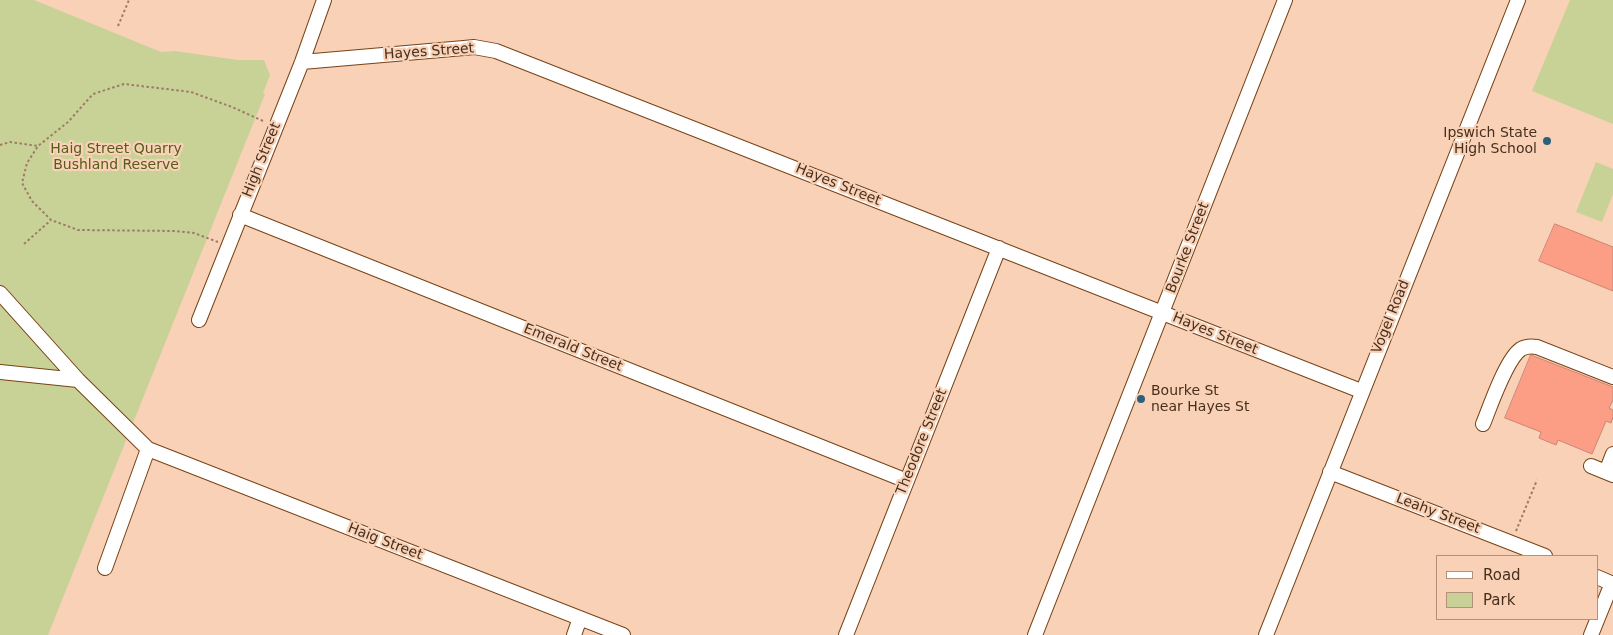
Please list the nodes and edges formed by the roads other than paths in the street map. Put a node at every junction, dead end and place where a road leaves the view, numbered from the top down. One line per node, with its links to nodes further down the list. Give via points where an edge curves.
1 (324, 0): 4 (street, High Street)
2 (1285, 0): 8 (street, Bourke Street)
3 (1518, 0): 13 (street, Vogel Road)
4 (302, 62): 5 (street, High Street); 6 (street, Hayes Street, via 474,47 496,51)
5 (240, 215): 9 (street, High Street); 20 (street, Emerald Street)
6 (999, 248): 8 (street, Hayes Street); 20 (street, Theodore Street)
7 (0, 293): 12 (street)
8 (1162, 313): 13 (street, Hayes Street); 31 (street, Bourke Street)
9 (198, 320)
10 (0, 372): 12 (street)
11 (1613, 377): 14 (street, via 1536,347 1527,347 1510,362)
12 (78, 380): 15 (street)
13 (1361, 391): 18 (street, Vogel Road)
14 (1483, 424)
15 (148, 449): 22 (street); 25 (street, Haig Street)
16 (1613, 454): 19 (street)
17 (1591, 466): 19 (street)
18 (1330, 472): 21 (street, Leahy Street); 32 (street, Vogel Road)
19 (1609, 473)
20 (907, 481): 30 (street, Theodore Street)
21 (1542, 555)
22 (105, 568)
23 (1598, 577): 24 (street)
24 (1612, 583): 26 (street)
25 (580, 618): 28 (street); 29 (street, Haig Street)
26 (1598, 618)
27 (1597, 620): 33 (street)
28 (574, 635)
29 (622, 635)
30 (846, 635)
31 (1035, 635)
32 (1266, 635)
33 (1591, 635)

